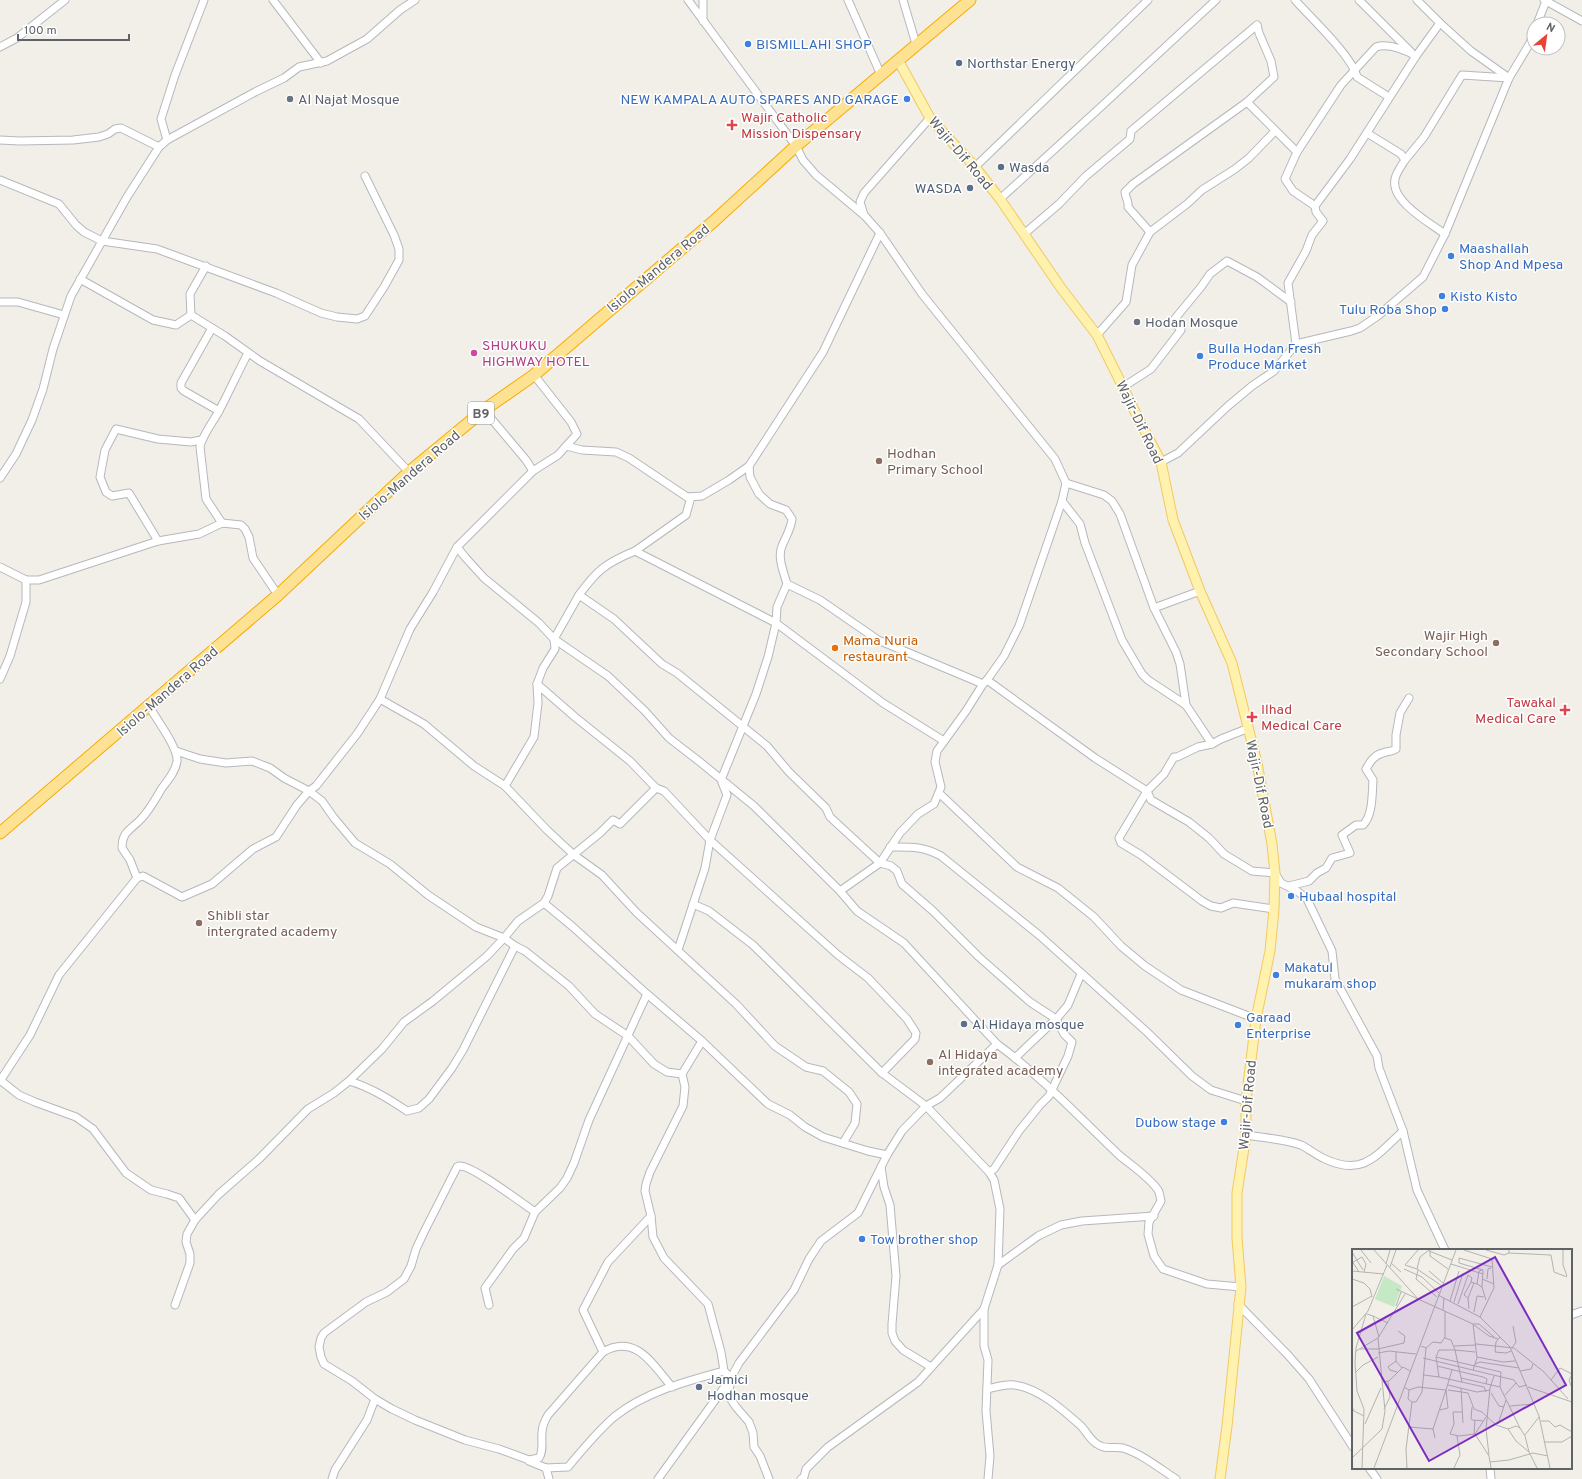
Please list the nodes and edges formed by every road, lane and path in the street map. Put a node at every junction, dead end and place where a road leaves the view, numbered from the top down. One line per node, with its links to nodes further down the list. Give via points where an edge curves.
1 (65, 0): 21 (street, via 17,38)
2 (204, 0): 35 (street, via 161,119)
3 (272, 0): 25 (street)
4 (415, 0): 25 (street, via 367,39)
5 (688, 0): 17 (street)
6 (703, 0): 17 (street)
7 (848, 0): 27 (street)
8 (903, 0): 20 (street)
9 (970, 0): 20 (highway, Isiolo-Mandera Road / B9)
10 (1148, 0): 40 (street)
11 (1216, 0): 43 (street)
12 (1295, 0): 26 (street, via 1333,41)
13 (1359, 0): 23 (street)
14 (1417, 0): 19 (street)
15 (1545, 1): 16 (street); 18 (street)
16 (1540, 16)
17 (703, 21): 36 (street)
18 (1582, 21)
19 (1440, 23): 23 (street); 28 (street, via 1471,51)
20 (916, 44): 24 (highway, Isiolo-Mandera Road / B9)
21 (0, 47)
22 (1526, 49): 28 (street)
23 (1416, 56): 26 (street, via 1406,50 1382,45 1370,52); 29 (street)
24 (898, 60): 27 (highway, Isiolo-Mandera Road / B9); 31 (main road, Wajir-Dif Road)
25 (320, 63): 35 (street, via 299,67 284,78)
26 (1355, 70): 29 (street, via 1357,78); 38 (street, via 1341,85)
27 (881, 75): 36 (highway, Isiolo-Mandera Road / B9)
28 (1509, 78): 39 (street, via 1462,75 1424,138); 49 (street)
29 (1389, 97): 33 (street)
30 (1247, 102): 32 (street); 46 (street, via 1125,192 1128,207); 48 (street, via 1274,77 1271,61 1257,26 1131,132 1130,139)
31 (930, 118): 40 (main road, Wajir-Dif Road); 45 (street, via 864,193 860,202)
32 (1275, 131): 38 (street); 46 (street, via 1249,158 1202,190)
33 (1366, 133): 39 (street, via 1401,154); 44 (street)
34 (0, 140): 37 (street, via 73,140 99,137 115,128 121,128)
35 (167, 140): 37 (street)
36 (796, 146): 45 (street, via 803,160 816,175); 61 (highway, Isiolo-Mandera Road / B9, via 714,221)
37 (159, 147): 50 (street)
38 (1297, 152): 44 (street, via 1285,179 1293,191)
39 (1405, 160): 49 (street, via 1395,179 1397,195 1410,209)
40 (975, 167): 43 (main road, Wajir-Dif Road)
41 (365, 176): 51 (street, via 394,235 399,249 399,260 365,316 357,319 321,313)
42 (0, 180): 50 (street, via 59,204 84,232)
43 (1000, 199): 48 (main road, Wajir-Dif Road)
44 (1315, 206): 54 (street, via 1323,221 1312,235 1288,283)
45 (865, 216): 47 (street)
46 (1150, 232): 58 (street, via 1132,265 1126,302)
47 (880, 233): 68 (street, via 824,352); 72 (street, via 922,294 1055,459)
48 (1024, 234): 58 (main road, Wajir-Dif Road)
49 (1445, 234): 59 (street, via 1423,276 1379,315 1360,328)
50 (102, 241): 51 (street, via 157,249); 52 (street)
51 (206, 266): 56 (street, via 190,294)
52 (80, 279): 55 (street); 56 (street, via 152,320 176,325)
53 (0, 302): 55 (street, via 18,302)
54 (1291, 302): 59 (street); 62 (street, via 1257,277 1227,261 1210,274 1173,321 1181,330 1151,369)
55 (64, 315): 71 (street, via 32,420 16,454)
56 (191, 316): 57 (street)
57 (212, 328): 60 (street); 63 (street, via 181,383 181,388)
58 (1097, 335): 62 (main road, Wajir-Dif Road)
59 (1296, 344): 67 (street, via 1274,371 1228,406 1178,453)
60 (248, 353): 63 (street); 70 (street, via 359,420)
61 (534, 375): 64 (highway, Isiolo-Mandera Road / B9); 66 (street, via 571,422 576,434)
62 (1123, 387): 67 (main road, Wajir-Dif Road)
63 (219, 410): 65 (street)
64 (484, 410): 69 (street); 70 (highway, Isiolo-Mandera Road / B9)
65 (201, 440): 75 (street, via 206,499); 76 (street, via 191,442 158,439 116,429 108,444 102,459 100,478 106,492 112,496 129,493)
66 (566, 446): 69 (street, via 558,455); 73 (street, via 582,450 616,452 629,458 682,495)
67 (1161, 462): 82 (main road, Wajir-Dif Road, via 1174,520)
68 (749, 466): 73 (street, via 702,496); 81 (street, via 750,477 759,494 770,504 786,510 792,519 790,530 781,548 782,568)
69 (533, 471): 77 (street)
70 (409, 472): 83 (highway, Isiolo-Mandera Road / B9)
71 (0, 478)
72 (1066, 483): 74 (street); 85 (street, via 1104,495 1112,501 1120,514)
73 (691, 497): 78 (street, via 686,515)
74 (1062, 501): 89 (street, via 1018,626 1004,656); 93 (street, via 1080,524 1122,640 1142,674)
75 (222, 523): 76 (street, via 199,534); 83 (street, via 240,525 245,529 249,537 252,558)
76 (158, 540): 80 (street, via 39,580)
77 (457, 547): 87 (street, via 484,578 539,623); 92 (street, via 410,628)
78 (635, 551): 84 (street, via 613,560 602,568 591,577); 86 (street)
79 (0, 567): 80 (street)
80 (26, 580): 88 (street, via 26,602 10,656)
81 (787, 584): 86 (street, via 777,607); 89 (street, via 820,600 878,640)
82 (1200, 591): 85 (street); 96 (main road, Wajir-Dif Road, via 1232,663)
83 (278, 594): 94 (highway, Isiolo-Mandera Road / B9)
84 (579, 595): 87 (street); 95 (street, via 614,619 662,664 677,673)
85 (1154, 608): 93 (street, via 1180,664)
86 (776, 623): 95 (street, via 756,694); 97 (street, via 883,703)
87 (554, 639): 90 (street, via 555,649); 100 (street, via 608,676 669,738)
88 (0, 679)
89 (985, 682): 97 (street); 104 (street)
90 (537, 684): 101 (street, via 538,703 534,737); 102 (street, via 630,761)
91 (1409, 698): 113 (street, via 1400,713 1396,749 1381,753 1371,760 1366,770 1373,780 1371,806 1368,820 1363,825 1356,825 1342,835 1350,853 1332,858 1326,868 1310,881)
92 (380, 699): 101 (street, via 424,724 474,766); 103 (street, via 345,750)
93 (1186, 705): 98 (street)
94 (148, 706): 99 (street); 106 (highway, Isiolo-Mandera Road / B9)
95 (742, 726): 100 (street); 110 (street, via 767,746 826,808 830,817)
96 (1249, 728): 98 (street); 111 (main road, Wajir-Dif Road, via 1267,812)
97 (944, 741): 105 (street, via 936,751)
98 (1212, 744): 104 (street, via 1198,746 1174,757 1164,774)
99 (176, 751): 103 (street, via 200,759 226,762 252,760); 112 (street, via 174,771 148,811 124,836 122,848)
100 (721, 780): 107 (street, via 727,796); 114 (street, via 754,806)
101 (505, 786): 109 (street)
102 (656, 788): 107 (street, via 664,791); 109 (street, via 620,824 613,820)
103 (310, 791): 112 (street, via 297,805 276,837 253,849 212,884 182,897 143,876); 118 (street, via 322,801 355,843 390,864 428,895 476,928)
104 (1147, 791): 111 (street, via 1151,800 1189,822 1224,854 1252,871); 117 (street, via 1119,838 1121,843 1212,906 1221,908 1233,903)
105 (939, 793): 108 (street, via 934,804 918,814); 124 (street, via 1017,867 1058,888 1094,917 1121,946 1145,966 1181,990)
106 (0, 834)
107 (710, 840): 116 (street, via 705,868); 129 (street, via 838,955 868,978 907,1019 916,1033 915,1039)
108 (890, 848): 110 (street); 121 (street, via 930,850 941,856 1039,935)
109 (574, 854): 115 (street, via 557,868); 120 (street, via 602,875 636,912)
110 (880, 863): 114 (street); 123 (street, via 891,866 902,884 979,957 1030,1002)
111 (1274, 873): 113 (street, via 1281,883); 117 (main road, Wajir-Dif Road)
112 (137, 878): 131 (street, via 59,975 30,1035)
113 (1290, 886): 136 (street, via 1307,899 1326,937 1332,951 1335,979 1377,1056 1379,1068)
114 (840, 891): 127 (street, via 857,912 904,943)
115 (544, 903): 118 (street, via 518,921); 122 (street)
116 (693, 904): 120 (street); 129 (street, via 709,911 753,946)
117 (1274, 909): 124 (main road, Wajir-Dif Road, via 1270,951)
118 (504, 938): 119 (street); 132 (street, via 468,972 404,1022 382,1049)
119 (515, 946): 125 (street, via 569,986 595,1014); 132 (street, via 463,1050 429,1099 419,1108 407,1111 360,1084)
120 (678, 950): 138 (street, via 736,1004 775,1046 806,1067 823,1071 849,1092 857,1104 855,1123)
121 (1081, 974): 123 (street, via 1068,1005); 134 (street, via 1192,1076 1212,1090)
122 (647, 994): 125 (street); 126 (street)
123 (1056, 1019): 128 (street); 133 (street, via 1072,1042)
124 (1256, 1019): 134 (main road, Wajir-Dif Road)
125 (628, 1036): 130 (street, via 654,1064 667,1072); 142 (street, via 589,1120 567,1178)
126 (702, 1041): 130 (street); 138 (street, via 768,1104 823,1137)
127 (997, 1044): 128 (street); 135 (street, via 951,1089)
128 (1016, 1058): 133 (street)
129 (882, 1073): 135 (street)
130 (682, 1074): 143 (street, via 685,1086 683,1106 646,1184 645,1191)
131 (0, 1081): 145 (street, via 19,1095 76,1117 93,1129 126,1173 151,1190 179,1198)
132 (349, 1081): 145 (street, via 308,1109)
133 (1052, 1089): 141 (street, via 1019,1131 994,1169); 144 (street, via 1152,1183 1161,1202)
134 (1246, 1101): 137 (main road, Wajir-Dif Road)
135 (926, 1106): 139 (street, via 902,1131); 141 (street)
136 (1403, 1131): 137 (street, via 1371,1159 1356,1166 1342,1166 1301,1145); 146 (street, via 1417,1190)
137 (1246, 1136): 148 (main road, Wajir-Dif Road, via 1237,1193)
138 (843, 1143): 139 (street)
139 (887, 1155): 140 (street)
140 (881, 1166): 156 (street, via 890,1205 896,1276 892,1333 903,1350); 158 (street, via 858,1213 821,1241 794,1290 739,1363)
141 (989, 1172): 147 (street, via 994,1180 1000,1209)
142 (535, 1212): 151 (street, via 524,1238 485,1288); 161 (street, via 467,1167 462,1165 457,1168 424,1232 412,1266 404,1279 387,1292 366,1302 324,1333 321,1338 319,1347 324,1364)
143 (651, 1216): 155 (street, via 608,1262 583,1310); 157 (street, via 654,1237 664,1258 708,1304)
144 (1154, 1216): 147 (street, via 1061,1225 1038,1236); 148 (street, via 1148,1234 1154,1256 1163,1269 1207,1284)
145 (195, 1220): 150 (street, via 187,1234 186,1242 190,1263)
146 (1445, 1249)
147 (998, 1265): 152 (street)
148 (1241, 1287): 149 (main road, Wajir-Dif Road)
149 (1238, 1304): 162 (street, via 1310,1379); 174 (main road, Wajir-Dif Road)
150 (175, 1305)
151 (488, 1305)
152 (984, 1309): 156 (street); 160 (street)
153 (1582, 1311): 154 (street)
154 (1572, 1315)
155 (603, 1352): 159 (street, via 611,1347 632,1347 641,1352); 163 (street, via 548,1415 544,1422 542,1454 539,1458 529,1460)
156 (931, 1367): 171 (street, via 918,1382 828,1447 806,1469)
157 (724, 1371): 158 (street); 159 (street)
158 (731, 1378): 169 (street); 170 (street, via 728,1395 749,1422 754,1447)
159 (672, 1387): 164 (street, via 636,1402 614,1418 568,1467)
160 (988, 1389): 172 (street); 173 (street, via 1013,1384 1026,1387 1038,1393 1081,1426 1097,1444 1105,1448 1123,1448)
161 (375, 1399): 163 (street, via 414,1420 465,1440); 167 (street, via 366,1420)
162 (1352, 1446)
163 (499, 1449): 164 (street)
164 (546, 1468): 168 (street)
165 (1370, 1469): 175 (street)
166 (1490, 1469): 176 (street)
167 (332, 1479)
168 (549, 1479)
169 (658, 1479)
170 (769, 1479)
171 (801, 1479)
172 (988, 1479)
173 (1176, 1479)
174 (1220, 1479)
175 (1377, 1479)
176 (1491, 1479)

